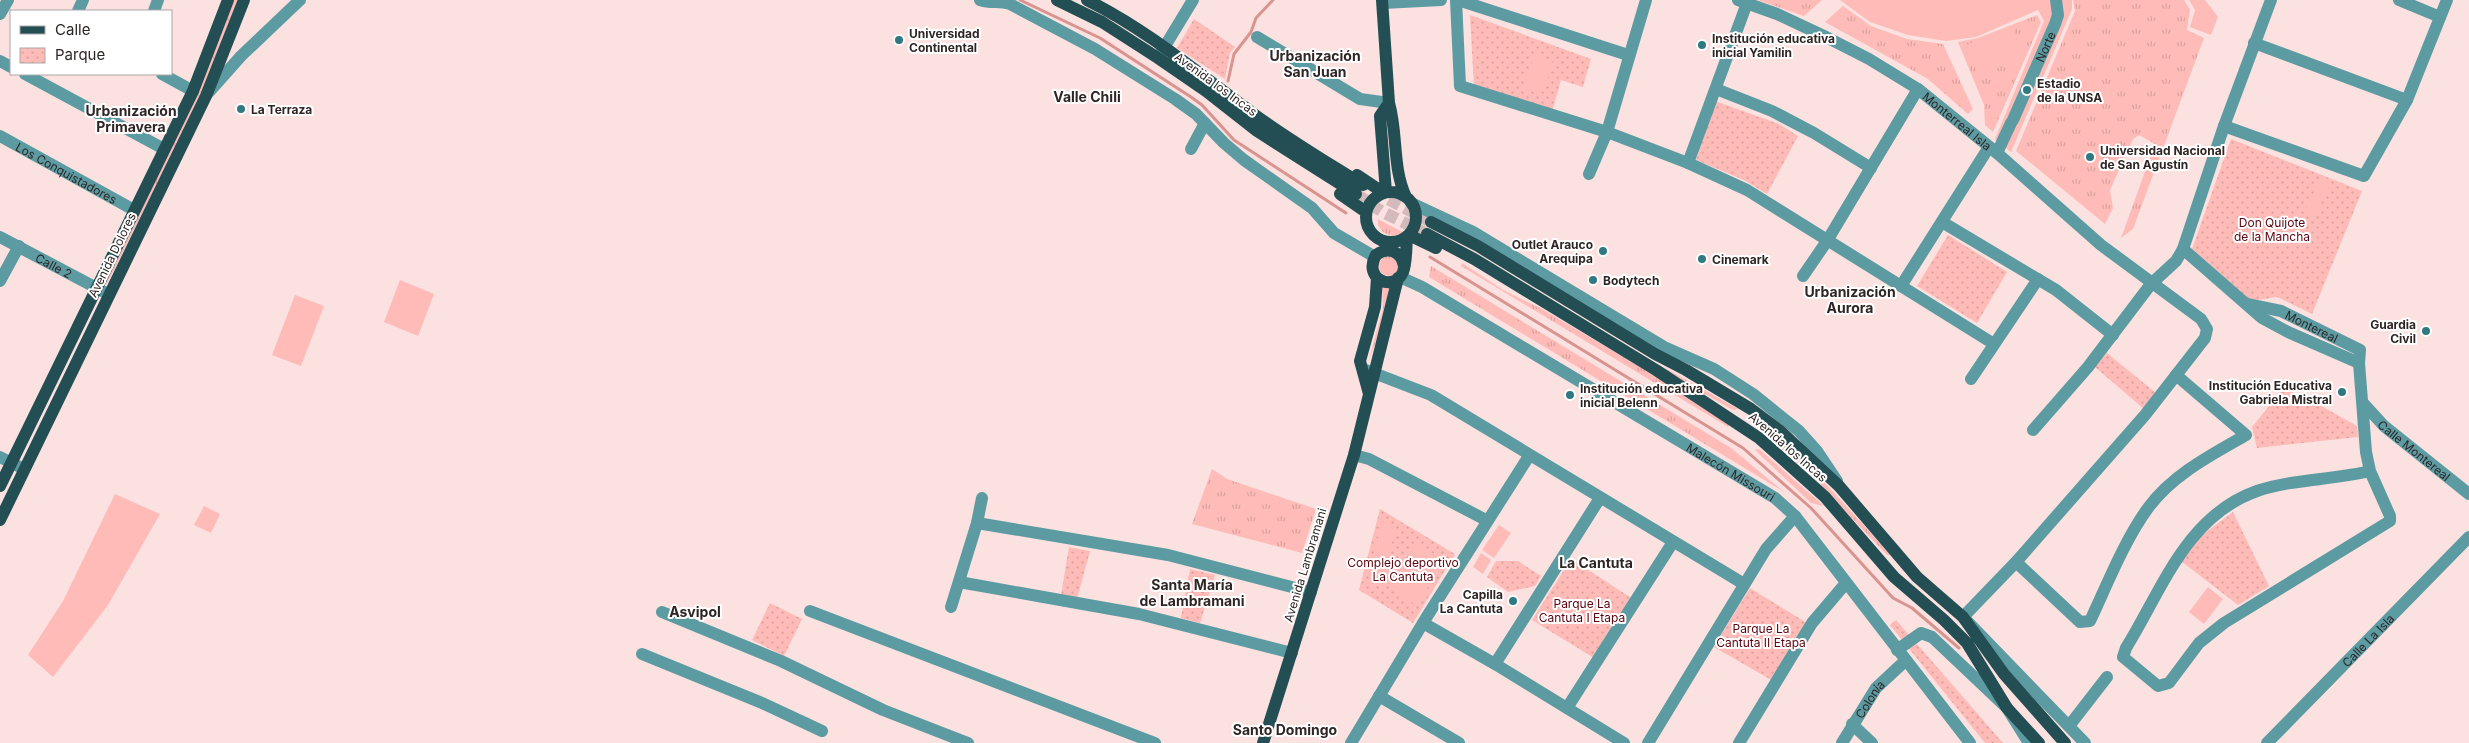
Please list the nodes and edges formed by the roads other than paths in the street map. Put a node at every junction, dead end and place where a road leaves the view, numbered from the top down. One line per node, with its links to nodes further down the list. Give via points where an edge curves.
1 (8, 0): 18 (street)
2 (228, 0): 29 (main road, Avenida Dolores)
3 (244, 0): 30 (main road, Avenida Dolores)
4 (300, 0): 30 (street, via 241,56)
5 (980, 0): 33 (street, via 1010,4 1057,28 1175,99)
6 (1057, 0): 22 (main road, Avenida los Incas)
7 (1087, 0): 22 (main road, Avenida los Incas, via 1108,10)
8 (1193, 0): 22 (street)
9 (1441, 0): 16 (street)
10 (1457, 0): 23 (street); 35 (street, via 1460,86)
11 (1646, 0): 23 (street)
12 (2056, 0): 39 (street, Norte, via 2058,15 2055,24 2012,122)
13 (2271, 0): 21 (street)
14 (2399, 0): 19 (street)
15 (2447, 0): 19 (street)
16 (1382, 1): 32 (main road)
17 (1742, 1): 27 (street); 28 (street, Monterreal Isla, via 1870,58)
18 (0, 14)
19 (2440, 17): 31 (street)
20 (1257, 36): 32 (street, via 1360,99)
21 (2254, 43): 31 (street); 34 (street)
22 (1161, 53): 26 (main road, Avenida los Incas)
23 (1628, 55): 35 (street)
24 (164, 75): 29 (street)
25 (33, 76): 37 (street)
26 (1209, 86): 44 (main road, via 1262,110); 44 (main road, Avenida los Incas, via 1257,131); 48 (main road, via 1240,128)
27 (1716, 89): 40 (street); 41 (street, via 1772,111)
28 (1918, 90): 39 (street, Monterreal Isla); 41 (street)
29 (193, 91): 37 (main road, Avenida Dolores)
30 (206, 96): 65 (main road, Avenida Dolores)
31 (2407, 100): 34 (street, via 2364,176)
32 (1388, 103): 42 (main road, via 1380,116); 46 (main road, via 1393,118 1398,178)
33 (1205, 123): 38 (street); 56 (street, via 1244,160 1312,208 1334,233)
34 (2224, 126): 55 (street)
35 (1607, 132): 40 (street); 43 (street)
36 (0, 136): 47 (street, Los Conquistadores)
37 (164, 149): 47 (main road, Avenida Dolores)
38 (1191, 149)
39 (1993, 150): 49 (street, Norte); 62 (street, Monterreal Isla, via 2101,245)
40 (1688, 163): 53 (street, via 1747,190)
41 (1871, 168): 53 (street)
42 (1383, 173): 44 (main road); 45 (main road)
43 (1589, 174)
44 (1362, 187): 45 (main road)
45 (1385, 193): 46 (main road, via 1400,194); 48 (main road, via 1373,200)
46 (1409, 200): 50 (main road, via 1415,222); 69 (street, Avenida los Incas, via 1473,232)
47 (134, 210): 64 (main road, Avenida Dolores)
48 (1366, 212): 52 (main road, via 1367,226)
49 (1942, 222): 60 (street); 63 (street, Norte)
50 (1408, 235): 52 (main road, via 1395,242); 57 (main road, Avenida Lambramani); 66 (main road)
51 (0, 237): 54 (street, Calle 2)
52 (1376, 237): 56 (main road)
53 (1827, 241): 58 (street); 63 (street)
54 (19, 246): 61 (street); 64 (street, Calle 2)
55 (2183, 249): 62 (street, via 2176,261); 76 (street, Montereal, via 2247,304 2281,311 2360,350)
56 (1374, 258): 57 (main road, via 1380,252 1391,250 1400,256); 59 (main road, via 1373,273)
57 (1402, 273): 59 (main road, via 1385,282); 72 (main road, Avenida Lambramani); 90 (street, Malecón Missouri, via 1417,285 1775,498)
58 (1803, 276)
59 (1377, 278): 70 (main road, via 1375,307 1360,361)
60 (2038, 279): 67 (street); 68 (street)
61 (0, 281)
62 (2151, 284): 67 (street); 73 (street, Monterreal Isla, via 2201,319 2208,329 2205,338)
63 (1901, 286): 68 (street)
64 (96, 287): 65 (street, Calle 2); 82 (main road, Avenida Dolores)
65 (108, 294): 83 (main road, Avenida Dolores)
66 (1561, 312): 71 (main road, Avenida los Incas, via 1429,228 1478,246); 114 (main road, Avenida los Incas, via 1741,424 1790,465 1825,498 1890,572 1967,643)
67 (2113, 335): 78 (street)
68 (1994, 344): 74 (street)
69 (1664, 348): 71 (main road); 86 (street, Avenida los Incas, via 1714,369 1779,413 1817,451)
70 (1362, 369): 72 (street); 75 (main road)
71 (1686, 370): 86 (main road, Avenida los Incas, via 1764,418)
72 (1375, 374): 75 (main road, Avenida Lambramani); 81 (street, via 1431,395)
73 (2176, 375): 96 (street); 96 (street, via 2246,435 2180,476 2148,508 2090,621 2080,622)
74 (1971, 379)
75 (1370, 394): 80 (main road, Avenida Lambramani)
76 (2364, 403): 77 (street, Calle Montereal); 79 (street, Montereal)
77 (2384, 426): 79 (street, via 2372,430); 87 (street, Calle Montereal)
78 (2032, 430)
79 (2365, 440): 84 (street, Montereal)
80 (1354, 454): 92 (street); 100 (main road, Avenida Lambramani)
81 (1529, 456): 89 (street); 92 (street)
82 (6, 460): 83 (street); 85 (main road, Avenida Dolores)
83 (24, 469): 91 (main road, Avenida Dolores)
84 (2370, 471): 84 (street, Montereal, via 2257,491 2213,516 2176,559 2123,658 2158,686 2169,683 2199,644 2224,623 2384,526 2390,521 2390,516)
85 (0, 486)
86 (1839, 486): 104 (main road, Avenida los Incas, via 1917,577)
87 (2469, 494)
88 (982, 498): 93 (street)
89 (1600, 498): 95 (street); 110 (street)
90 (1795, 516): 98 (street, Malecón Missouri); 99 (street, via 1766,549)
91 (0, 520)
92 (1486, 520): 105 (street)
93 (977, 523): 97 (street); 100 (street, via 1168,556)
94 (2469, 537): 134 (street, Calle La Isla)
95 (1673, 542): 99 (street); 113 (street)
96 (2016, 562): 104 (street)
97 (959, 582): 101 (street); 107 (street, via 1139,614)
98 (1846, 583): 106 (street, Malecón Missouri); 126 (street, via 1812,623)
99 (1744, 584): 125 (street)
100 (1311, 592): 107 (main road, Avenida Lambramani)
101 (951, 607)
102 (810, 611): 118 (street)
103 (662, 612): 119 (street, via 781,661 883,710)
104 (1963, 617): 116 (street, Avenida los Incas); 132 (main road, Avenida los Incas, via 2010,681)
105 (1423, 623): 110 (street); 112 (street)
106 (1897, 650): 109 (street, Malecón Missouri); 114 (street, via 1921,633 1932,637)
107 (1292, 653): 121 (main road, Avenida Lambramani)
108 (642, 654): 117 (street)
109 (1905, 661): 115 (street, Colonia, via 1876,688); 129 (street, Malecón Missouri)
110 (1495, 664): 113 (street)
111 (2107, 677): 116 (street)
112 (1379, 696): 122 (street); 123 (street)
113 (1567, 708): 124 (street)
114 (2007, 708): 130 (street); 131 (main road, Avenida los Incas)
115 (1852, 724): 127 (street, Colonia); 128 (street)
116 (2069, 726): 133 (street, Avenida los Incas)
117 (822, 731)
118 (1124, 738): 120 (street)
119 (968, 743)
120 (1155, 743)
121 (1264, 743)
122 (1351, 743)
123 (1459, 743)
124 (1624, 743)
125 (1648, 743)
126 (1739, 743)
127 (1842, 743)
128 (1872, 743)
129 (1970, 743)
130 (2029, 743)
131 (2039, 743)
132 (2065, 743)
133 (2086, 743)
134 (2267, 743)

